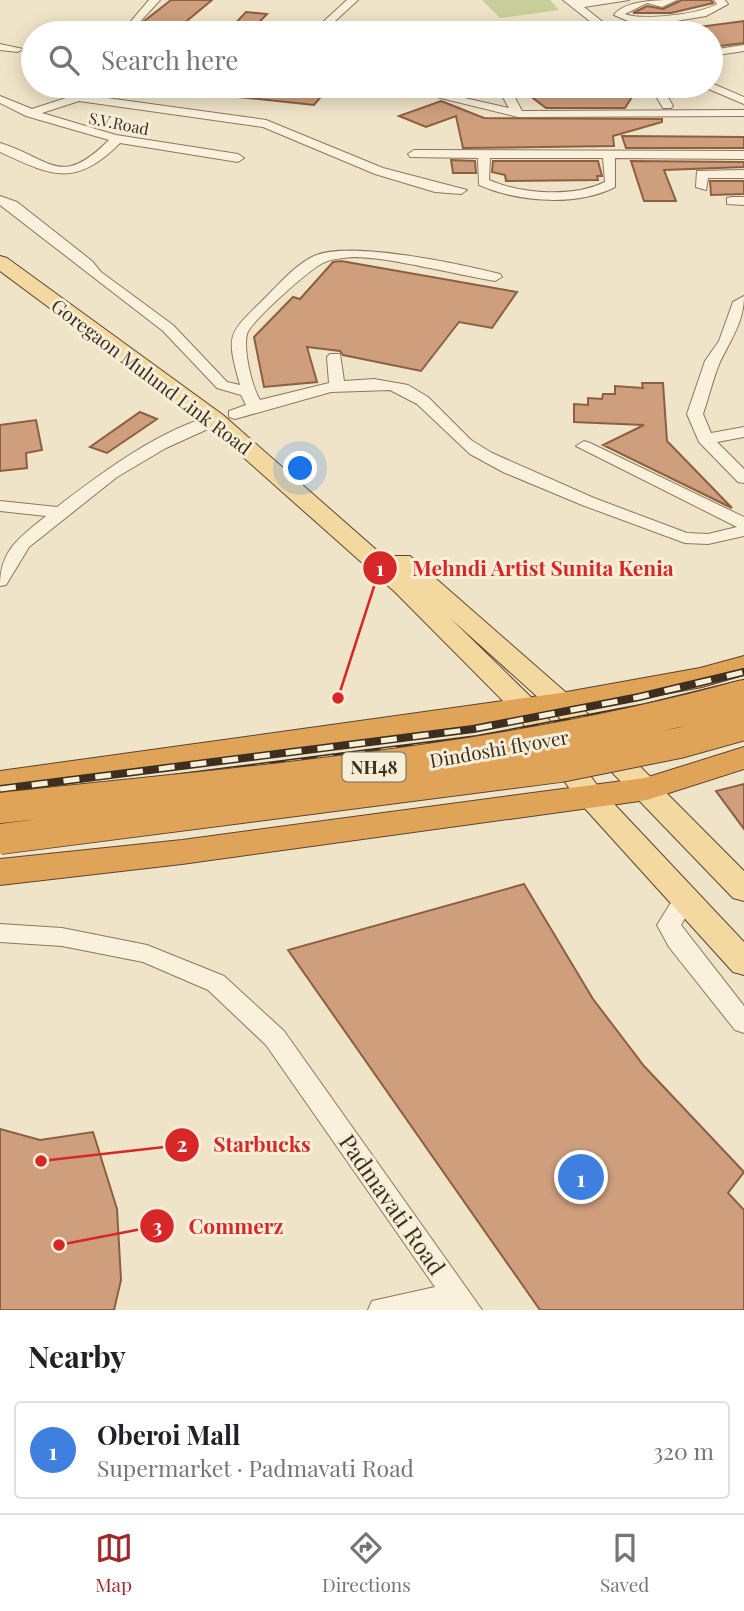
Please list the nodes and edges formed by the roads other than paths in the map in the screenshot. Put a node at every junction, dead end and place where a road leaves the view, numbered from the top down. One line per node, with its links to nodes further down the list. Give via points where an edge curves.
1 (155, 0): 11 (street)
2 (353, 0): 12 (street)
3 (624, 0): 8 (street)
4 (649, 0): 5 (street, via 662,4)
5 (672, 0)
6 (719, 0): 9 (street, via 723,4)
7 (643, 1): 14 (street, via 619,15)
8 (579, 2): 13 (street)
9 (704, 17): 10 (street); 15 (street, via 678,15); 16 (street)
10 (723, 17)
11 (135, 21)
12 (329, 21)
13 (602, 21)
14 (649, 21)
15 (657, 21)
16 (678, 21)
17 (0, 47): 19 (street)
18 (744, 48): 20 (street)
19 (18, 49)
20 (723, 51)
21 (723, 84): 23 (street)
22 (723, 90): 23 (street)
23 (742, 96)
24 (75, 98): 32 (street)
25 (85, 98): 43 (street, via 267,124 379,171 435,188)
26 (449, 98): 33 (street)
27 (509, 98): 33 (street)
28 (663, 98): 30 (street)
29 (0, 99): 32 (street, S.V.Road)
30 (667, 106)
31 (744, 113): 33 (street)
32 (30, 114): 34 (street, S.V.Road, via 60,127)
33 (518, 114)
34 (116, 140): 35 (street, via 97,161 71,172 52,170); 40 (street, S.V.Road)
35 (0, 147)
36 (414, 154): 37 (street)
37 (484, 154): 38 (street); 38 (street, via 483,182 493,188 558,194 604,190 611,184)
38 (609, 155): 39 (street)
39 (744, 155)
40 (238, 158)
41 (744, 174): 42 (street, via 701,174)
42 (702, 187)
43 (461, 190)
44 (0, 200): 51 (street, via 168,328)
45 (0, 243): 51 (main road, Goregaon Mulund Link Road)
46 (0, 262): 51 (main road, Goregaon Mulund Link Road)
47 (495, 277): 51 (street, via 355,253 319,259 241,329 237,350 248,385)
48 (744, 300): 53 (street, via 713,361 695,414)
49 (335, 356): 50 (street)
50 (337, 389): 51 (street); 59 (street, via 372,384 408,390 477,452 649,526 685,538 708,539)
51 (238, 408): 57 (street, via 111,473); 64 (main road, Goregaon Mulund Link Road); 65 (main road, Goregaon Mulund Link Road, via 404,587)
52 (744, 432): 53 (street)
53 (705, 439): 55 (street)
54 (584, 446): 58 (street)
55 (744, 478)
56 (0, 506): 57 (street)
57 (61, 513): 60 (street)
58 (744, 524)
59 (744, 531)
60 (9, 548): 61 (street)
61 (0, 582)
62 (744, 665): 64 (highway)
63 (744, 695): 72 (highway, Dindoshi flyover / NH48, bridge, via 654,720 409,763)
64 (561, 703): 65 (highway); 70 (main road, Goregaon Mulund Link Road)
65 (526, 708): 67 (highway); 71 (main road, Goregaon Mulund Link Road)
66 (744, 725): 73 (highway, Dindoshi flyover / NH48, bridge, via 549,769)
67 (262, 744): 69 (highway); 74 (highway)
68 (744, 758): 70 (highway)
69 (0, 782)
70 (647, 789): 71 (highway); 76 (main road, Goregaon Mulund Link Road)
71 (590, 796): 74 (highway); 77 (main road, Goregaon Mulund Link Road)
72 (0, 808)
73 (0, 839)
74 (281, 839): 75 (highway)
75 (0, 872)
76 (744, 890)
77 (685, 899): 79 (main road, Goregaon Mulund Link Road); 80 (street, via 669,925)
78 (0, 933): 81 (street, Padmavati Road, via 62,937 147,954 216,984 275,1038)
79 (744, 963)
80 (744, 1023)
81 (463, 1303): 82 (street)
82 (382, 1310)

